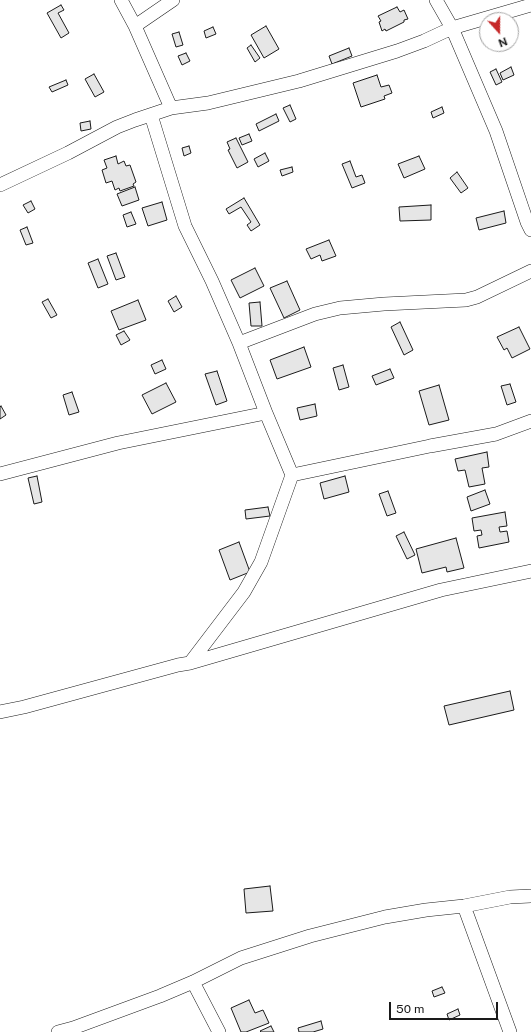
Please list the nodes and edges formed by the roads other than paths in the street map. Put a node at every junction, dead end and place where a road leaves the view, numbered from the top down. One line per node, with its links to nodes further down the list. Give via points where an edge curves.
1 (121, 0): 5 (street)
2 (173, 0): 5 (street)
3 (436, 0): 6 (street)
4 (531, 5): 6 (street)
5 (134, 26): 7 (street)
6 (452, 28): 7 (street, via 397,51 299,81 208,103); 10 (street, via 496,131)
7 (172, 108): 8 (street)
8 (151, 115): 9 (street, via 117,126 68,153); 12 (street, via 185,226)
9 (0, 185)
10 (531, 230)
11 (531, 271): 12 (street, via 466,300 340,308)
12 (239, 342): 13 (street)
13 (266, 413): 15 (street, via 118,444); 16 (street)
14 (531, 421): 16 (street, via 496,434)
15 (0, 474)
16 (292, 475): 18 (street, via 262,562 244,592)
17 (531, 572): 18 (street, via 441,590)
18 (190, 663): 19 (street)
19 (0, 712)
20 (531, 896): 21 (street, via 510,897)
21 (464, 906): 22 (street, via 386,917 310,936 241,958); 25 (street)
22 (193, 982): 23 (street); 24 (street)
23 (58, 1032)
24 (219, 1032)
25 (510, 1032)

